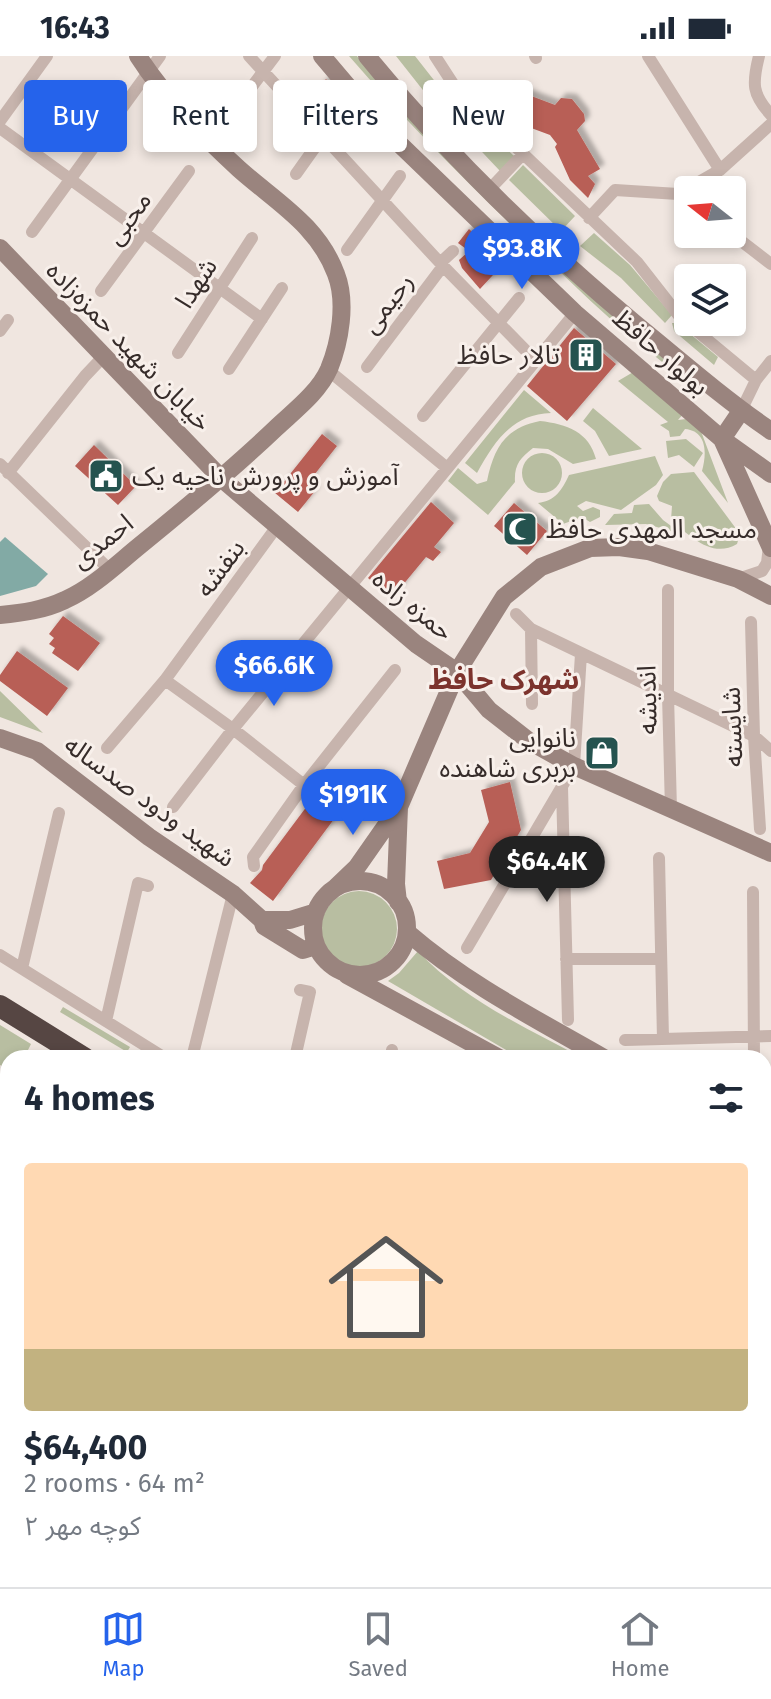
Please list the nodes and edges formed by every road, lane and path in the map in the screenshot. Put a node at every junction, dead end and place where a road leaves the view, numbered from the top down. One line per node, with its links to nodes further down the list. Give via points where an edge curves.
1 (47, 56): 15 (street)
2 (160, 56): 10 (street)
3 (249, 56): 11 (street)
4 (275, 56): 11 (street)
5 (322, 56): 58 (street, بولوار حافظ, via 384,129 461,205 627,360)
6 (367, 56): 27 (street, بولوار حافظ)
7 (435, 56): 20 (street, via 459,93)
8 (648, 56): 21 (street)
9 (759, 56): 14 (street, via 757,100)
10 (143, 64): 26 (street); 53 (street, via 214,147 303,221 329,258 337,276 341,319)
11 (264, 72): 12 (street); 13 (street)
12 (257, 81)
13 (273, 82)
14 (771, 115)
15 (0, 121)
16 (771, 124): 21 (street)
17 (0, 128): 26 (street)
18 (311, 152): 23 (street)
19 (339, 152): 29 (street)
20 (523, 154): 27 (street); 30 (street)
21 (720, 170): 25 (street)
22 (189, 171): 32 (street, محبی)
23 (296, 174)
24 (400, 176): 29 (street)
25 (712, 176)
26 (70, 178): 31 (street); 32 (street)
27 (488, 191): 55 (street, بولوار حافظ, via 609,303)
28 (674, 197): 30 (street, via 615,190)
29 (384, 201): 36 (street); 39 (street)
30 (589, 218): 54 (street, via 637,262 680,317)
31 (32, 232)
32 (145, 232): 40 (street); 42 (street, محبی)
33 (252, 238): 40 (street, شهدا)
34 (746, 245): 38 (street)
35 (0, 248): 48 (street, خیابان شهید حمزه‌زاده)
36 (347, 250)
37 (453, 251): 39 (street, رحیمی)
38 (771, 264)
39 (442, 265): 46 (street); 51 (street, رحیمی)
40 (220, 287): 44 (street); 47 (street, شهدا)
41 (282, 288): 44 (street)
42 (101, 291)
43 (519, 298): 46 (street)
44 (262, 319): 52 (street)
45 (570, 319): 49 (street)
46 (498, 323): 49 (street); 56 (street)
47 (178, 353)
48 (103, 357): 60 (street); 62 (street, خیابان شهید حمزه‌زاده)
49 (535, 360): 59 (street)
50 (771, 361): 54 (street)
51 (367, 367)
52 (229, 369)
53 (328, 370): 59 (street); 62 (street, احمدی, via 308,397)
54 (756, 380): 55 (street)
55 (741, 411): 57 (street, بولوار حافظ); 58 (street)
56 (423, 416)
57 (771, 431)
58 (722, 439): 61 (street, بولوار حافظ); 64 (street)
59 (447, 468): 67 (street)
60 (4, 469): 65 (street)
61 (771, 474)
62 (222, 479): 63 (street, حمزه زاده); 65 (street, احمدی)
63 (278, 525): 67 (street, حمزه زاده); 77 (street, بنفشه)
64 (770, 547): 66 (street, via 762,571)
65 (110, 570): 71 (street, احمدی, via 66,600)
66 (738, 579): 69 (street); 76 (street, via 648,551 590,548 541,567 504,597)
67 (349, 588): 76 (street, حمزه زاده); 80 (street)
68 (668, 590): 78 (street, اندیشه)
69 (771, 596)
70 (516, 614): 73 (street)
71 (0, 615)
72 (751, 622): 81 (street, شایسته)
73 (531, 629): 74 (street); 79 (street)
74 (581, 654): 78 (street); 85 (street)
75 (395, 670): 86 (street)
76 (457, 672): 85 (street, حمزه زاده, via 489,710); 89 (street)
77 (165, 680): 80 (street); 83 (street, بنفشه)
78 (668, 695): 81 (street); 90 (street, اندیشه)
79 (532, 704)
80 (233, 729): 86 (street); 88 (street)
81 (754, 736): 84 (street); 92 (street, شایسته)
82 (0, 738): 99 (street, شهید ودود صدساله, via 37,751)
83 (107, 748)
84 (771, 751)
85 (574, 766): 87 (street); 90 (street, حمزه زاده)
86 (304, 785): 95 (street, via 253,857)
87 (562, 787): 105 (street); 107 (street)
88 (173, 807)
89 (399, 807): 97 (street, via 357,867); 100 (street)
90 (671, 810): 93 (street, حمزه زاده)
91 (59, 813): 109 (street)
92 (760, 829)
93 (771, 853)
94 (659, 858): 108 (street)
95 (254, 866)
96 (148, 886): 114 (street, via 138,883)
97 (334, 889): 100 (street, via 362,881); 101 (street)
98 (753, 892): 115 (street)
99 (233, 894): 102 (street, شهید ودود صدساله); 121 (street)
100 (398, 902): 103 (street)
101 (316, 912): 102 (street, via 290,920); 104 (street)
102 (262, 920): 104 (street, شهید ودود صدساله, via 303,950)
103 (408, 933): 110 (street, via 396,958 384,968 353,975); 124 (street, via 454,970)
104 (316, 946): 110 (street)
105 (467, 948)
106 (0, 955): 109 (street)
107 (566, 959): 108 (street); 113 (street)
108 (661, 959): 117 (street)
109 (22, 968): 114 (street)
110 (338, 970): 123 (street)
111 (300, 990): 122 (street, via 310,992)
112 (0, 1006): 119 (highway)
113 (568, 1020)
114 (106, 1021): 120 (street)
115 (754, 1036): 116 (street); 117 (street); 125 (street)
116 (771, 1036)
117 (663, 1039): 118 (street)
118 (625, 1040)
119 (73, 1050)
120 (152, 1050)
121 (194, 1050)
122 (297, 1050)
123 (484, 1050)
124 (589, 1050)
125 (754, 1050)

